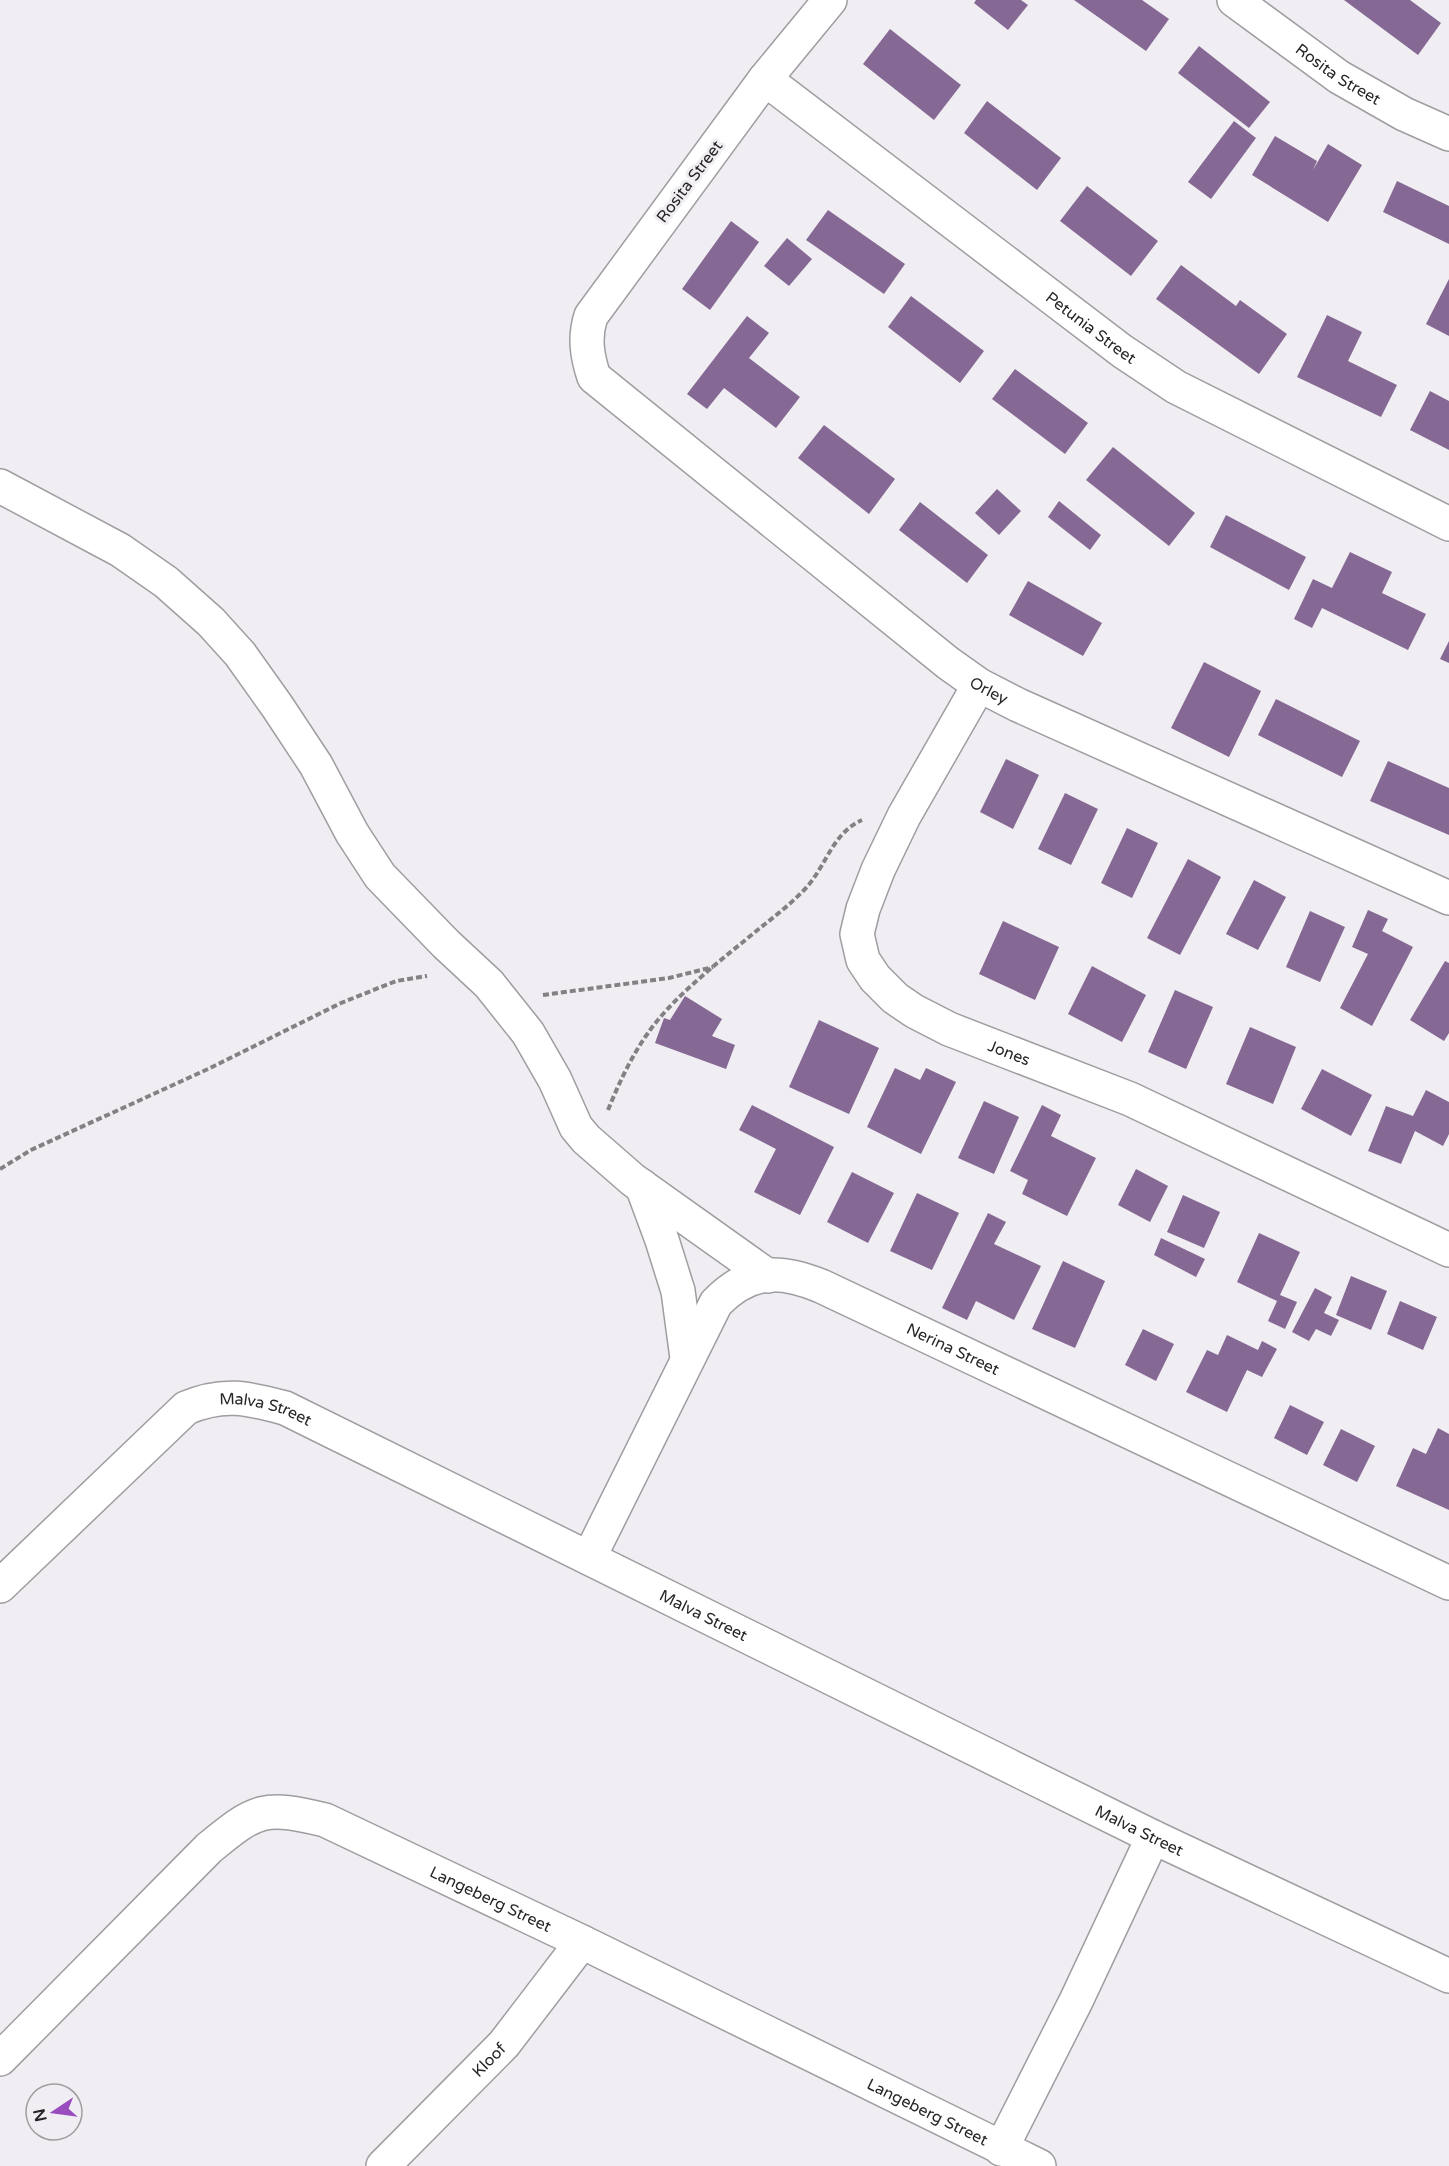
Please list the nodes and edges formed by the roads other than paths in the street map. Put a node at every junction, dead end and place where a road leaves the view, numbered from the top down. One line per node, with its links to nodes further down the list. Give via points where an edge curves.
1 (830, 0): 3 (street, Rosita Street)
2 (1234, 0): 4 (street, Rosita Street, via 1338,77)
3 (765, 79): 5 (street, Rosita Street, via 591,316 586,330); 7 (street, Petunia Street, via 1122,351 1176,387)
4 (1449, 134)
5 (594, 377): 8 (street, Orley)
6 (0, 486): 10 (street, via 120,550 166,582 211,622 240,654 277,706 380,876 487,983 528,1033 576,1127 598,1151)
7 (1449, 524)
8 (979, 684): 9 (street, Orley); 11 (street, Jones, via 904,816 863,909 857,934 863,960 875,978 904,1005 948,1029 1130,1099)
9 (1449, 898)
10 (642, 1186): 12 (street); 13 (street, via 678,1291)
11 (1449, 1250)
12 (768, 1275): 13 (street, Nerina Street, via 729,1289 716,1303); 15 (street, Nerina Street, via 784,1274 821,1286)
13 (687, 1358): 14 (street, Nerina Street)
14 (589, 1558): 16 (street, Malva Street, via 285,1408 261,1401 221,1398 186,1408); 17 (street, Malva Street)
15 (1449, 1583)
16 (0, 1586)
17 (1153, 1837): 19 (street, Malva Street); 21 (street)
18 (582, 1942): 20 (street, Langeberg Street, via 324,1820 289,1811 265,1812 241,1821 209,1848); 21 (street, Langeberg Street); 22 (street, Kloof, via 504,2044)
19 (1449, 1976)
20 (0, 2059)
21 (1001, 2149): 23 (street, Langeberg Street)
22 (383, 2166)
23 (1039, 2166)

